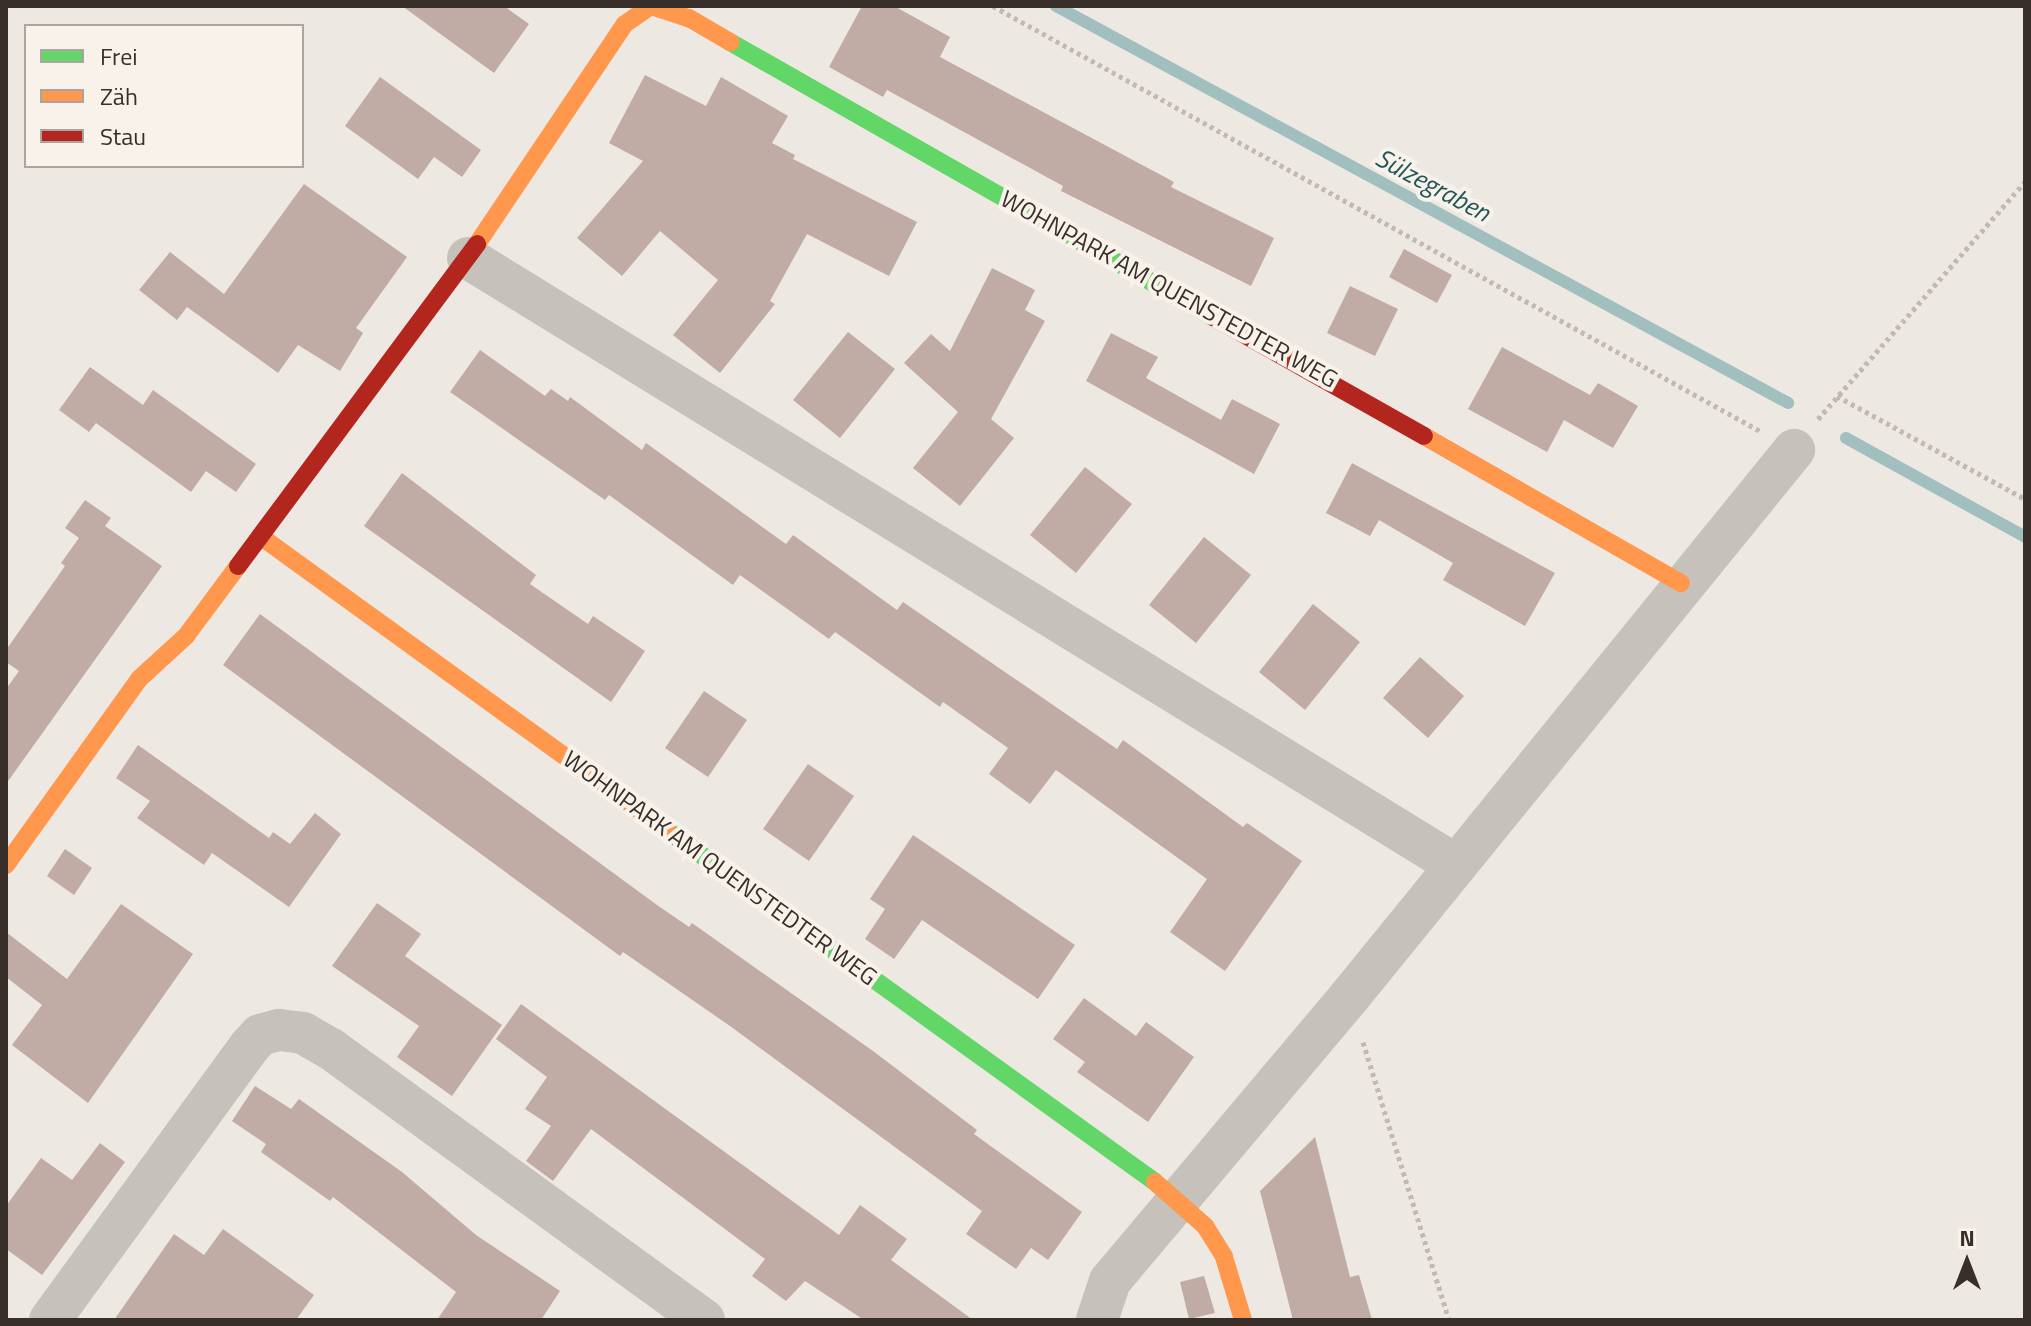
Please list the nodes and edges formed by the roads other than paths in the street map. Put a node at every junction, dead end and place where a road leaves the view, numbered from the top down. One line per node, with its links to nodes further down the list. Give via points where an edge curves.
1 (652, 6): 2 (street, WOHNPARK AM QUENSTEDTER WEG, via 625,24); 5 (street, WOHNPARK AM QUENSTEDTER WEG, via 689,18 1643,556)
2 (468, 258): 4 (street, WOHNPARK AM QUENSTEDTER WEG); 7 (street)
3 (1794, 450): 5 (street)
4 (260, 536): 6 (street, WOHNPARK AM QUENSTEDTER WEG, via 186,636 139,679); 8 (street, WOHNPARK AM QUENSTEDTER WEG)
5 (1681, 583): 7 (street)
6 (6, 865)
7 (1456, 865): 8 (street)
8 (1180, 1200): 11 (street, via 1110,1281); 12 (street, WOHNPARK AM QUENSTEDTER WEG, via 1224,1257)
9 (50, 1320): 10 (street, via 249,1047 260,1035 279,1030 303,1033 331,1049)
10 (704, 1320)
11 (1097, 1320)
12 (1243, 1320)

